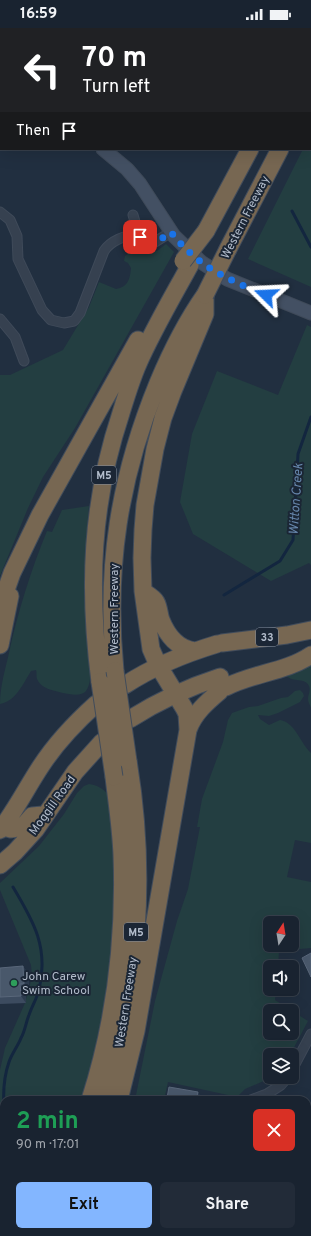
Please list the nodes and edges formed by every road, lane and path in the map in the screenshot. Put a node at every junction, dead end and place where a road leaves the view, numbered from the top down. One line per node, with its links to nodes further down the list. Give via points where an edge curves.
1 (104, 150): 6 (main road, via 140,184)
2 (249, 150): 8 (highway, Western Freeway / M5, bridge, via 190,265)
3 (279, 150): 9 (highway, Western Freeway / M5, bridge)
4 (0, 212): 7 (street, via 10,220 17,236 18,259 42,310 51,320 64,323 74,321 80,313 107,246 120,238)
5 (133, 215): 7 (street)
6 (171, 232): 7 (street, via 152,242 144,241); 10 (main road, via 196,258 218,274)
7 (138, 233)
8 (177, 281): 13 (highway, via 52,492); 23 (highway, Western Freeway / M5, via 138,365 114,432 99,502 93,575 94,630)
9 (205, 295): 14 (highway, via 205,314 173,392 155,449 145,505 142,558); 33 (highway, Western Freeway / M5, bridge, via 192,312 139,434 124,487 118,523 113,567 112,618 115,671 133,798 138,893 135,948 123,1031)
10 (311, 313)
11 (0, 319): 12 (street, via 15,337)
12 (24, 361)
13 (28, 539): 15 (highway); 17 (highway, via 7,606)
14 (144, 591): 19 (highway, via 156,601 161,621 171,638 177,644); 21 (highway, via 148,635)
15 (0, 607)
16 (311, 630): 19 (highway, 33, via 220,644)
17 (0, 645)
18 (311, 647): 22 (highway, Moggill Road / 33)
19 (195, 651): 21 (highway, 33)
20 (311, 655): 22 (highway, via 297,663 241,681)
21 (158, 666): 23 (highway, 33); 24 (highway)
22 (223, 682): 24 (highway, Moggill Road / 33, via 188,687); 25 (highway, via 197,712)
23 (109, 692): 27 (highway, 33, via 76,723 51,752); 32 (highway, Western Freeway / M5, bridge, via 114,777 120,823 122,888 114,996)
24 (176, 693): 25 (highway, via 187,714); 26 (highway, Moggill Road / 33, via 150,706 116,730 75,772)
25 (188, 730): 34 (highway, via 136,1031)
26 (47, 814): 27 (highway, via 32,816 17,828); 28 (highway, Moggill Road / 33, via 22,845)
27 (1, 828)
28 (0, 865)
29 (311, 1034): 30 (street)
30 (299, 1057)
31 (282, 1084): 35 (street)
32 (91, 1096)
33 (106, 1096)
34 (120, 1096)
35 (271, 1096)

